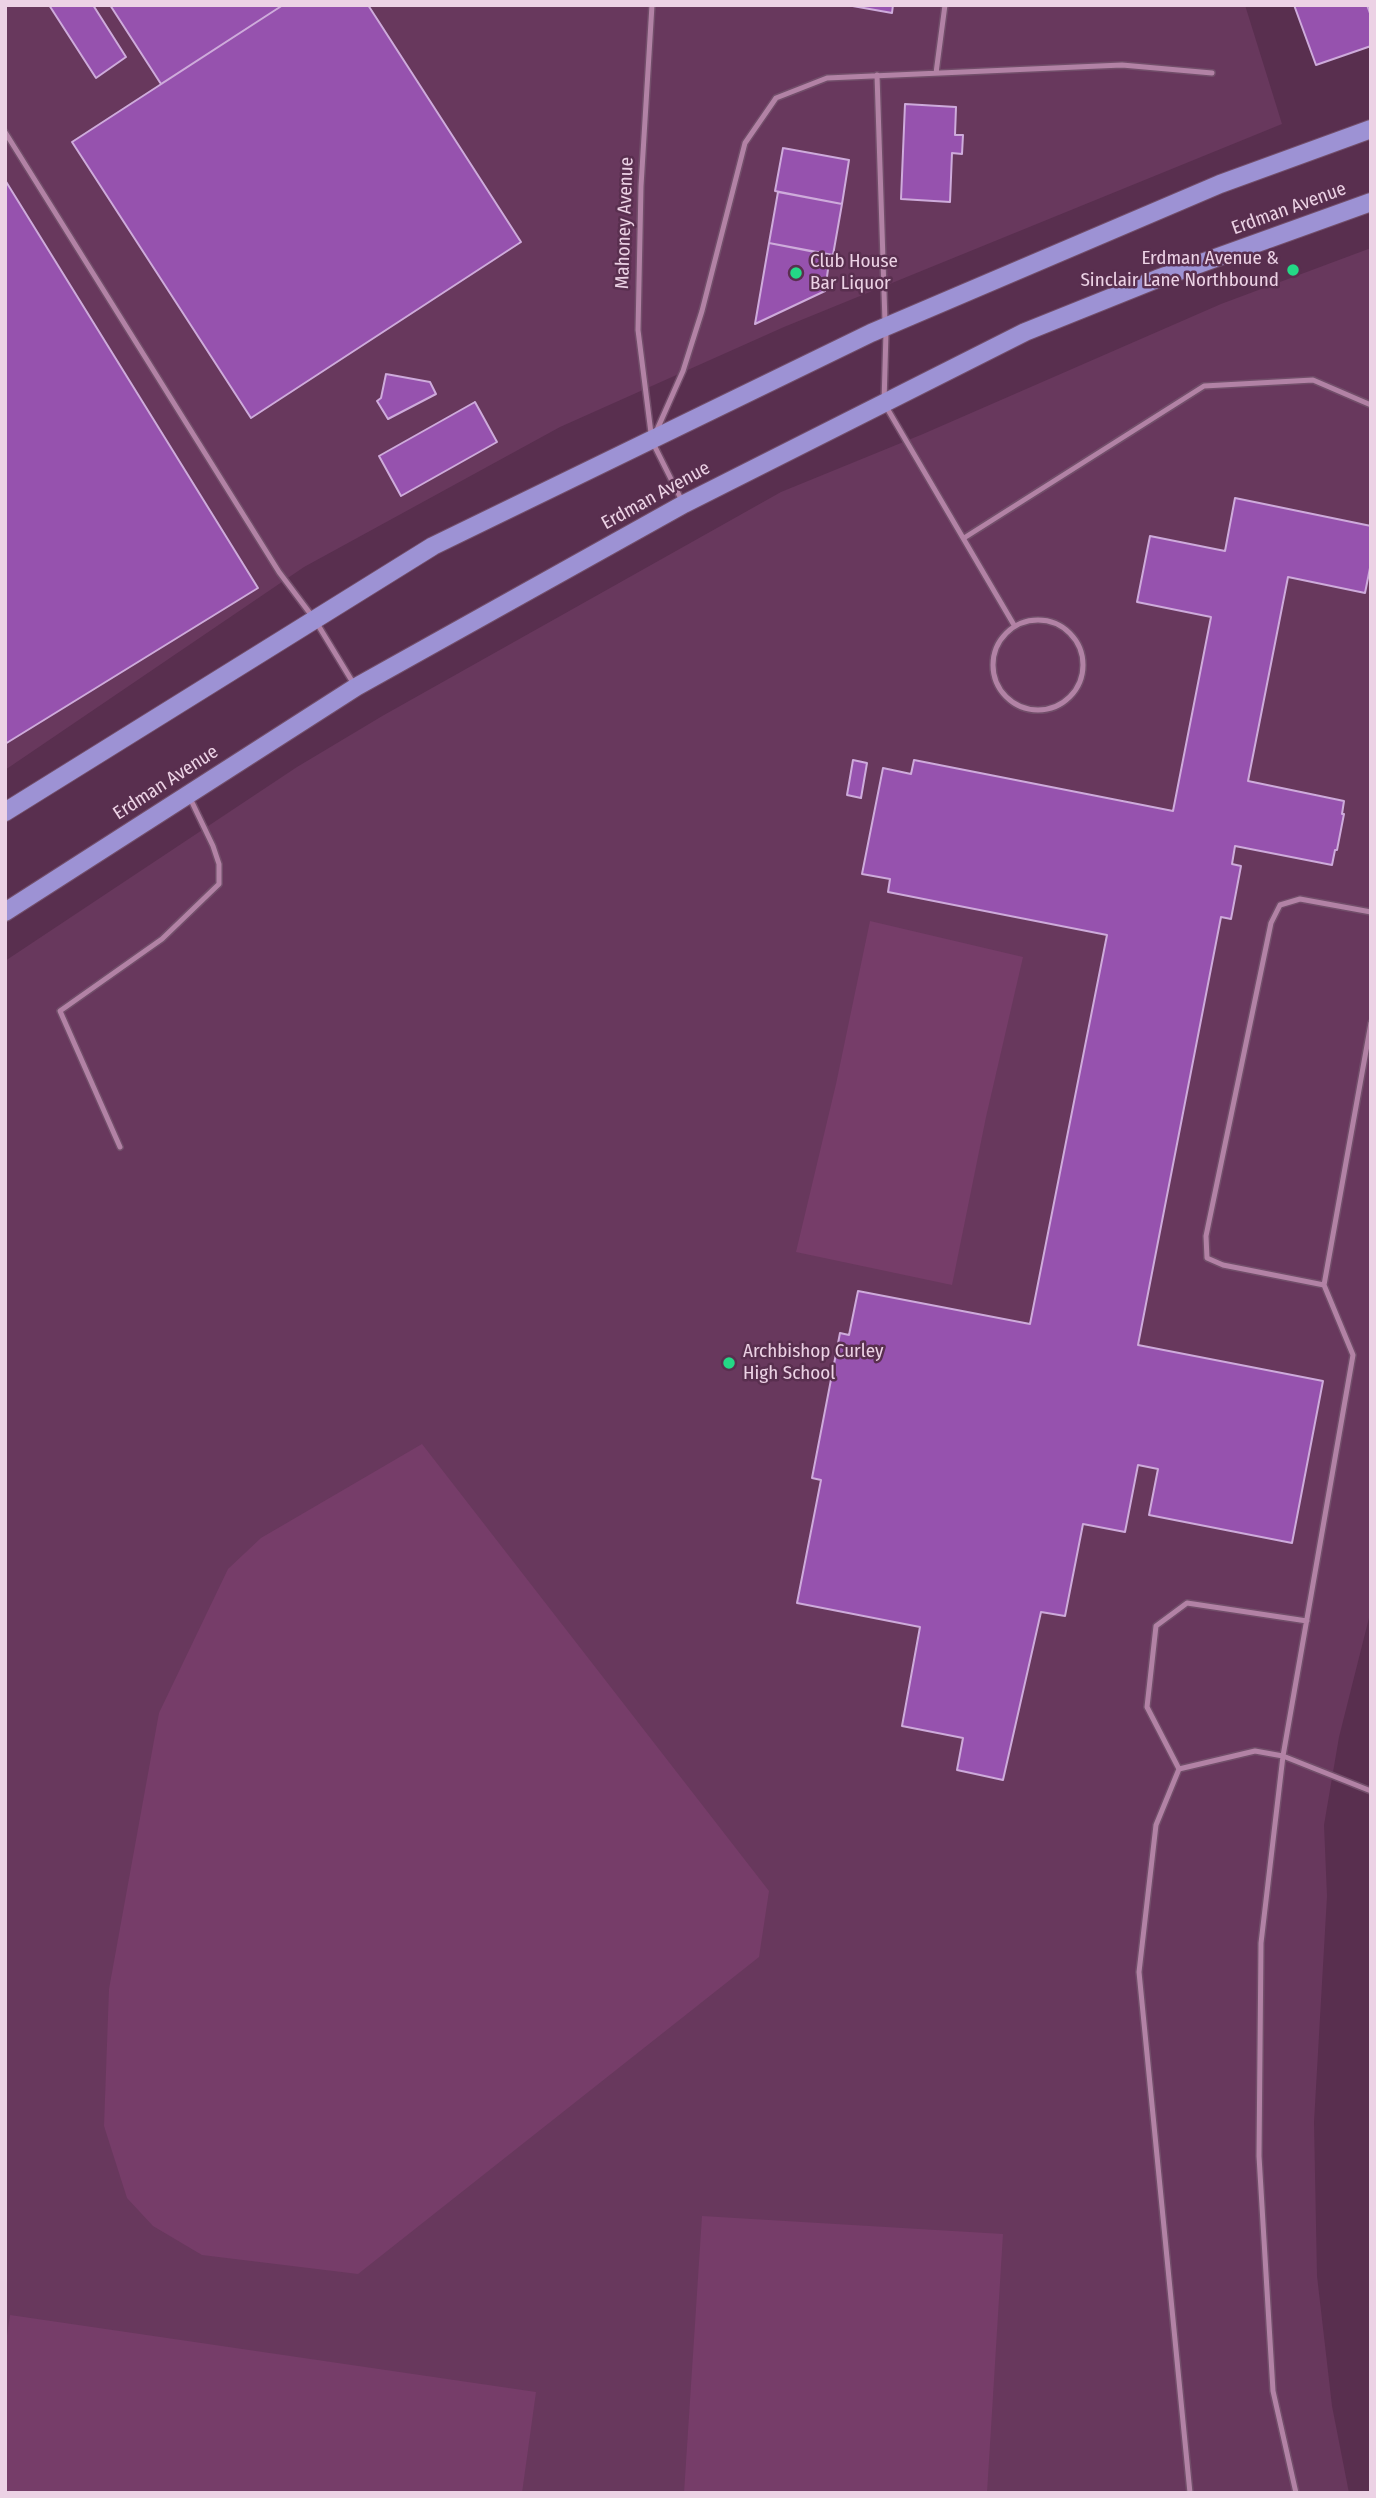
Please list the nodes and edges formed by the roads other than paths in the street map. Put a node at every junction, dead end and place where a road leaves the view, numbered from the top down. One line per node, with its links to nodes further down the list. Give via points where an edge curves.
1 (652, 5): 12 (lane, Mahoney Avenue, via 638,330)
2 (945, 5): 3 (lane)
3 (936, 73): 4 (lane, via 1122,65); 5 (lane)
4 (1212, 73)
5 (877, 75): 9 (lane); 12 (lane, via 827,78 775,98 745,143 691,347)
6 (1371, 129): 9 (main road, via 1220,184)
7 (5, 132): 15 (lane, via 279,572)
8 (1371, 202): 10 (main road, Erdman Avenue, via 1025,332)
9 (886, 327): 10 (lane); 12 (main road)
10 (884, 402): 13 (main road, Erdman Avenue); 14 (lane)
11 (1371, 405): 14 (lane, via 1313,380 1204,386)
12 (652, 441): 13 (lane, Mahoney Avenue); 15 (main road, via 433,546)
13 (684, 504): 17 (main road, Erdman Avenue)
14 (964, 538): 16 (lane)
15 (315, 620): 17 (lane); 19 (main road)
16 (1014, 625): 16 (lane, via 1000,641 992,665 996,684 1022,708 1041,710 1063,703 1076,690 1084,664 1080,645 1067,629 1051,620)
17 (356, 687): 18 (main road, Erdman Avenue)
18 (188, 793): 20 (main road, Erdman Avenue); 23 (lane, via 213,846 219,884 162,939 60,1011)
19 (5, 812)
20 (5, 912)
21 (1371, 912): 24 (lane, via 1300,898 1280,905 1271,923 1206,1236 1207,1258 1223,1265)
22 (1371, 1023): 24 (lane)
23 (120, 1147)
24 (1324, 1285): 25 (lane, via 1353,1355)
25 (1307, 1621): 26 (lane); 27 (lane, via 1187,1603 1156,1626 1147,1707)
26 (1283, 1756): 27 (lane, via 1255,1751); 28 (lane); 30 (lane, via 1261,1943 1259,2156 1273,2391)
27 (1179, 1769): 29 (lane, via 1156,1825 1139,1972)
28 (1371, 1791)
29 (1190, 2493)
30 (1296, 2493)

